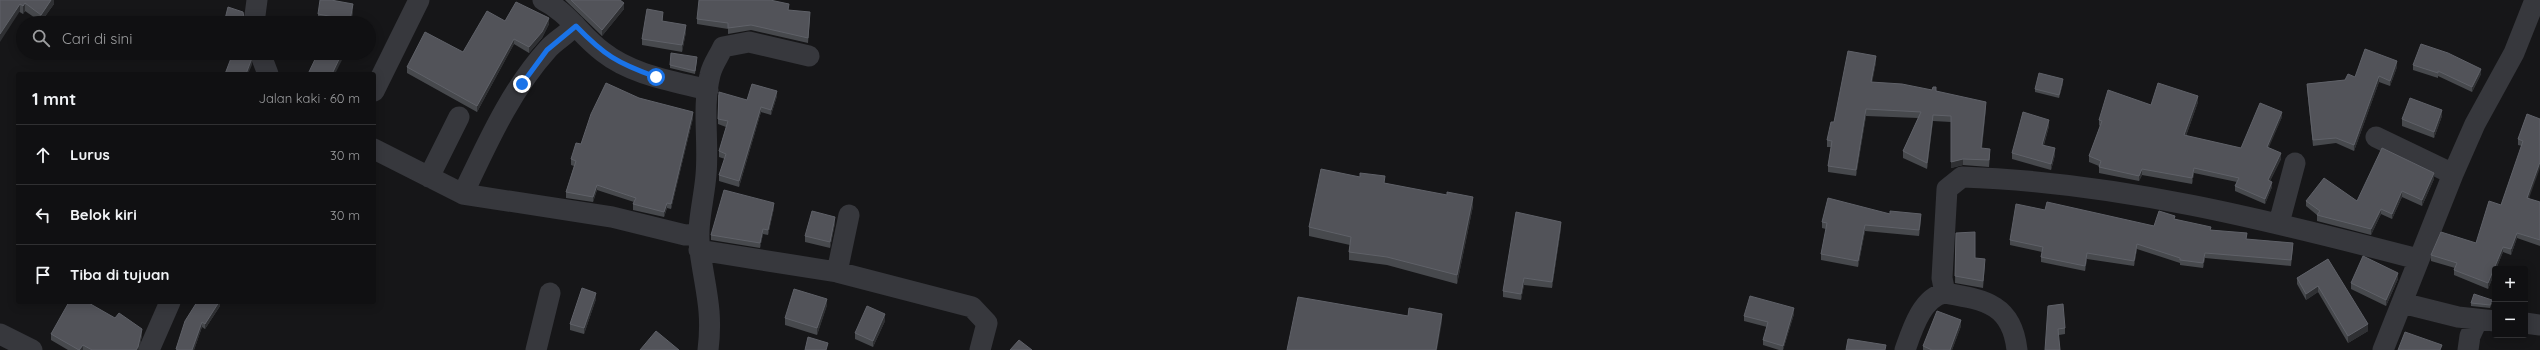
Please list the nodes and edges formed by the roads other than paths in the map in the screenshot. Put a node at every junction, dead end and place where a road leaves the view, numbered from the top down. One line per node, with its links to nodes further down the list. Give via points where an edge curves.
1 (257, 0): 5 (street)
2 (419, 0): 10 (street)
3 (544, 0): 6 (street, via 558,8)
4 (2535, 0): 16 (street, via 2514,53 2475,124)
5 (255, 16)
6 (576, 26): 11 (street, via 612,59 656,77); 18 (street, via 547,50 501,115)
7 (808, 56): 11 (street, via 749,42 723,47 712,68)
8 (263, 60): 9 (street)
9 (267, 72)
10 (376, 87)
11 (708, 90): 21 (street, via 706,175)
12 (459, 117): 17 (street)
13 (2376, 137): 16 (street)
14 (376, 150): 17 (street)
15 (2295, 163): 20 (street)
16 (2453, 174): 22 (street)
17 (429, 177): 18 (street)
18 (463, 194): 21 (street, via 564,212 606,216 685,235)
19 (849, 215): 23 (street)
20 (2279, 222): 22 (street); 24 (street, via 2065,184 1962,177 1947,189 1942,278)
21 (699, 242): 23 (street); 35 (street, via 711,327)
22 (2418, 259): 26 (street)
23 (837, 272): 36 (street, via 972,307 987,322)
24 (1945, 292): 37 (street, via 1936,294 1928,302 1913,326); 38 (street, via 1978,300 2000,309 2011,322)
25 (550, 293): 34 (street)
26 (2402, 303): 28 (street); 39 (street)
27 (169, 304): 33 (street)
28 (2486, 321): 40 (street, via 2470,336)
29 (2528, 323): 30 (street)
30 (2540, 324)
31 (0, 334): 32 (street)
32 (32, 350)
33 (149, 350)
34 (536, 350)
35 (708, 350)
36 (980, 350)
37 (1905, 350)
38 (2017, 350)
39 (2383, 350)
40 (2468, 350)

